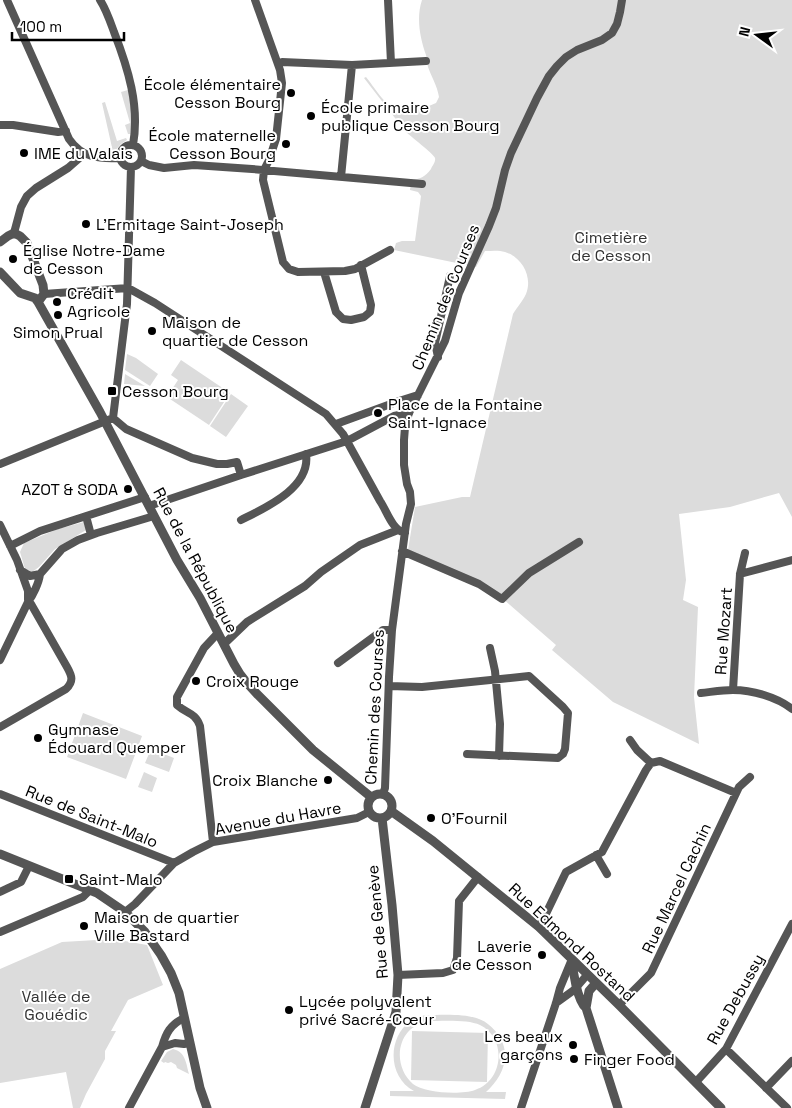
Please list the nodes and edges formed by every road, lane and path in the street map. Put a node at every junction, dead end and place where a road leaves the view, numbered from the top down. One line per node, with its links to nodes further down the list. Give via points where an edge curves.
1 (7, 0): 11 (street)
2 (100, 0): 12 (street, via 123,53 132,86 135,115)
3 (255, 0): 8 (street)
4 (388, 0): 7 (street)
5 (622, 0): 29 (street, Chemin des Courses, via 612,33 566,57 549,76 537,98 511,153 496,208 459,293)
6 (426, 62): 7 (street)
7 (391, 63): 9 (street)
8 (278, 64): 9 (street); 17 (street, via 282,82 276,139)
9 (352, 65): 18 (street)
10 (0, 125): 11 (street)
11 (66, 132): 13 (street, via 73,146)
12 (132, 145): 14 (street, via 123,148); 15 (street, via 141,151)
13 (84, 154): 14 (street); 20 (street, via 27,196)
14 (120, 158): 16 (street, via 125,166)
15 (141, 161): 16 (street); 17 (street, via 164,168 194,165)
16 (131, 168): 27 (street)
17 (264, 170): 18 (street); 25 (street, via 263,180 283,262 298,272)
18 (341, 177): 19 (street)
19 (422, 184)
20 (14, 233): 21 (street); 28 (street, Rue de la République, via 27,243 43,285)
21 (0, 242)
22 (390, 250): 23 (street)
23 (361, 265): 25 (street, via 345,271); 25 (street, via 372,304 364,317 351,320 343,319 336,312)
24 (0, 272): 28 (street, via 20,294)
25 (324, 272)
26 (450, 276): 29 (street, via 435,343)
27 (128, 288): 28 (street); 32 (street); 33 (street, via 326,414)
28 (41, 298): 32 (street, Rue de la République)
29 (438, 357): 30 (street, Chemin des Courses)
30 (418, 395): 31 (street, Chemin des Courses); 33 (street)
31 (409, 413): 34 (street, via 394,416); 44 (street, Chemin des Courses, via 405,426 404,465 411,504)
32 (109, 420): 36 (street); 37 (street, via 192,458 217,464 237,462); 38 (street, Rue de la République)
33 (336, 424): 34 (street)
34 (347, 441): 35 (street); 44 (street)
35 (306, 454): 37 (street); 42 (street, via 305,469 290,492)
36 (0, 464)
37 (240, 475): 39 (street)
38 (145, 497): 39 (street, Rue de la République); 40 (street)
39 (149, 506): 41 (street, Rue de la République)
40 (86, 516): 45 (street); 47 (street, via 40,531)
41 (154, 516): 45 (street); 56 (street, Rue de la République)
42 (241, 520)
43 (0, 525): 47 (street)
44 (401, 532): 48 (street, Chemin des Courses); 57 (street, via 360,545 305,586 247,622)
45 (91, 535): 52 (street, via 62,549)
46 (579, 542): 48 (street, via 529,573 502,599 480,584)
47 (10, 546): 51 (street)
48 (402, 551): 55 (street, Chemin des Courses)
49 (745, 554): 53 (street, Rue Mozart)
50 (792, 560): 53 (street, Rue Mozart)
51 (20, 570): 52 (street, via 30,576); 54 (street, via 28,591)
52 (40, 574): 54 (street)
53 (740, 574): 63 (street, Rue Mozart)
54 (28, 602): 59 (street); 66 (street, via 72,680 66,689)
55 (392, 630): 60 (street, via 383,630); 62 (street, Chemin des Courses)
56 (218, 633): 57 (street, Rue de la République); 79 (street, via 204,648 177,697 177,705 197,718 200,726)
57 (224, 644): 75 (street, Rue de la République, via 237,669 257,694 313,750)
58 (490, 648): 61 (street)
59 (0, 660)
60 (338, 663)
61 (496, 679): 62 (street, via 422,687); 69 (street); 69 (street, via 529,676 568,714 565,749 558,758)
62 (388, 686): 74 (street, Chemin des Courses)
63 (733, 690): 64 (street); 65 (street, via 774,698)
64 (701, 693)
65 (792, 709)
66 (0, 727)
67 (630, 740): 70 (street)
68 (467, 754): 69 (street)
69 (499, 756)
70 (651, 763): 72 (street, via 660,761); 81 (street, via 602,852)
71 (750, 776): 72 (street, Rue Marcel Cachin)
72 (736, 793): 98 (street, Rue Marcel Cachin, via 651,973)
73 (0, 794): 82 (street, Rue de Saint-Malo)
74 (383, 794): 75 (street); 76 (street, via 391,801)
75 (372, 797): 77 (street, via 367,806)
76 (391, 811): 78 (street); 85 (street, Rue Edmond Rostand)
77 (369, 812): 78 (street, via 376,818); 79 (street, Avenue du Havre, via 357,818)
78 (382, 818): 94 (street, Rue de Genève)
79 (214, 842): 82 (street, Avenue du Havre)
80 (0, 854): 83 (street)
81 (596, 855): 84 (street); 90 (street, via 566,872)
82 (174, 864): 88 (street, Avenue du Havre)
83 (29, 866): 86 (street); 87 (street, via 20,882)
84 (607, 874)
85 (478, 877): 90 (street, Rue Edmond Rostand); 94 (street, via 459,901 457,958 453,970)
86 (90, 890): 88 (street); 91 (street, via 83,897)
87 (0, 892)
88 (126, 912): 100 (street, via 151,940 171,973)
89 (792, 924): 103 (street, Rue Debussy)
90 (539, 927): 92 (street, Rue Edmond Rostand)
91 (0, 932)
92 (572, 959): 93 (street, Rue Edmond Rostand); 96 (street); 97 (street)
93 (587, 975): 95 (street, Rue Edmond Rostand); 96 (street)
94 (398, 976): 109 (street, Rue de Genève, via 396,1012)
95 (596, 983): 98 (street, Rue Edmond Rostand); 99 (street, via 589,991)
96 (577, 987): 97 (street); 99 (street)
97 (556, 1003): 110 (street)
98 (619, 1005): 105 (street, Rue Edmond Rostand)
99 (586, 1008): 111 (street)
100 (184, 1018): 101 (street); 102 (street, via 172,1026)
101 (189, 1043): 102 (street); 108 (street)
102 (162, 1047): 107 (street)
103 (726, 1049): 105 (street, Rue Debussy); 106 (street)
104 (792, 1061): 106 (street)
105 (696, 1082): 112 (street, Rue Edmond Rostand)
106 (766, 1088): 113 (street)
107 (130, 1108)
108 (207, 1108)
109 (365, 1108)
110 (521, 1108)
111 (618, 1108)
112 (721, 1108)
113 (786, 1108)

